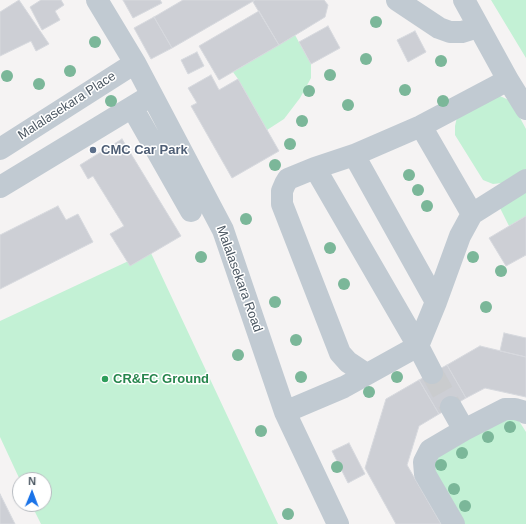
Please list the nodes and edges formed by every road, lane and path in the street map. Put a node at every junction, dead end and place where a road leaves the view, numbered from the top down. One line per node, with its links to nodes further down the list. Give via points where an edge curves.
1 (97, 0): 5 (street, Malalasekara Road)
2 (397, 0): 4 (street, via 439,28 450,32 462,32)
3 (464, 0): 4 (street)
4 (478, 27): 6 (street)
5 (135, 63): 7 (street, Malalasekara Road); 11 (street, Malalasekara Place)
6 (508, 80): 9 (street); 10 (street)
7 (152, 95): 8 (street); 23 (street, Malalasekara Road, via 223,230)
8 (132, 107): 15 (street); 16 (street)
9 (526, 109)
10 (421, 126): 12 (street); 17 (street)
11 (0, 149)
12 (354, 155): 13 (street); 18 (street)
13 (315, 168): 19 (street); 21 (street, via 288,179 282,191 282,204 340,353)
14 (526, 180): 17 (street)
15 (0, 187)
16 (191, 211)
17 (472, 214): 18 (street, via 460,236)
18 (436, 302): 19 (street)
19 (418, 346): 20 (street); 21 (street)
20 (432, 373)
21 (366, 374): 23 (street, via 344,387)
22 (451, 407): 25 (street)
23 (285, 412): 26 (street, Malalasekara Road)
24 (526, 413): 25 (street, via 516,409 505,409)
25 (464, 430): 27 (street, via 430,450 424,462 425,474)
26 (338, 524)
27 (454, 524)

